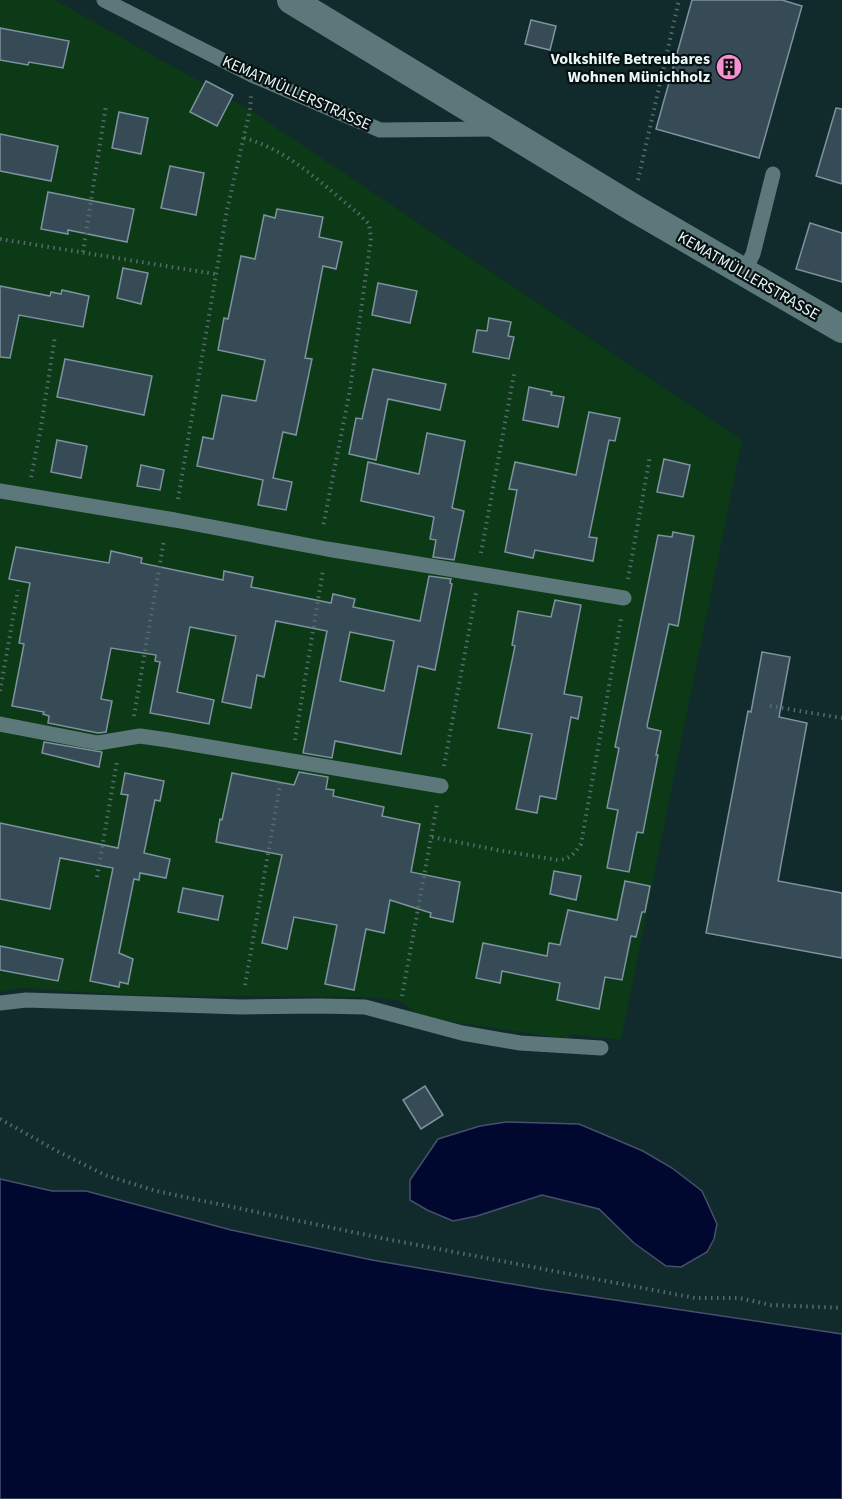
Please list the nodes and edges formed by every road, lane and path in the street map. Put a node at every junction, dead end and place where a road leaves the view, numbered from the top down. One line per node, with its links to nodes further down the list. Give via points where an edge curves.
1 (104, 0): 4 (lane, KEMATMÜLLERSTRASSE)
2 (291, 0): 6 (street, KEMATMÜLLERSTRASSE)
3 (680, 0): 9 (path)
4 (252, 75): 6 (lane, KEMATMÜLLERSTRASSE, via 380,130); 7 (path)
5 (106, 105): 11 (path)
6 (502, 129): 9 (street, KEMATMÜLLERSTRASSE)
7 (244, 138): 13 (path); 21 (path, via 288,156 369,224 371,238 350,390)
8 (773, 174): 12 (lane, via 753,254)
9 (632, 207): 12 (street, KEMATMÜLLERSTRASSE)
10 (0, 239): 11 (path)
11 (82, 252): 13 (path)
12 (744, 272): 14 (street, KEMATMÜLLERSTRASSE)
13 (216, 274): 20 (path)
14 (842, 329)
15 (55, 336): 19 (path)
16 (514, 374): 22 (path)
17 (650, 456): 24 (path)
18 (0, 491): 19 (lane)
19 (27, 495): 20 (lane)
20 (171, 519): 21 (lane); 29 (path, via 135,712)
21 (323, 548): 22 (lane); 30 (path)
22 (477, 574): 24 (lane); 31 (path)
23 (18, 590): 25 (path)
24 (624, 598): 32 (path, via 581,844 574,854 558,860)
25 (0, 691)
26 (770, 706): 27 (path)
27 (842, 718)
28 (0, 724): 29 (lane, via 98,743)
29 (123, 739): 30 (lane, via 140,736); 33 (path)
30 (288, 759): 31 (lane); 35 (path)
31 (441, 786): 32 (path)
32 (432, 837): 36 (path)
33 (97, 877)
34 (0, 1003): 35 (lane, via 26,999)
35 (241, 1008): 36 (lane, via 319,1005)
36 (396, 1015): 37 (lane, via 462,1033 520,1043)
37 (601, 1048)
38 (0, 1119): 39 (path, via 105,1175 156,1191 381,1239 695,1298 740,1298 771,1305)
39 (842, 1308)

